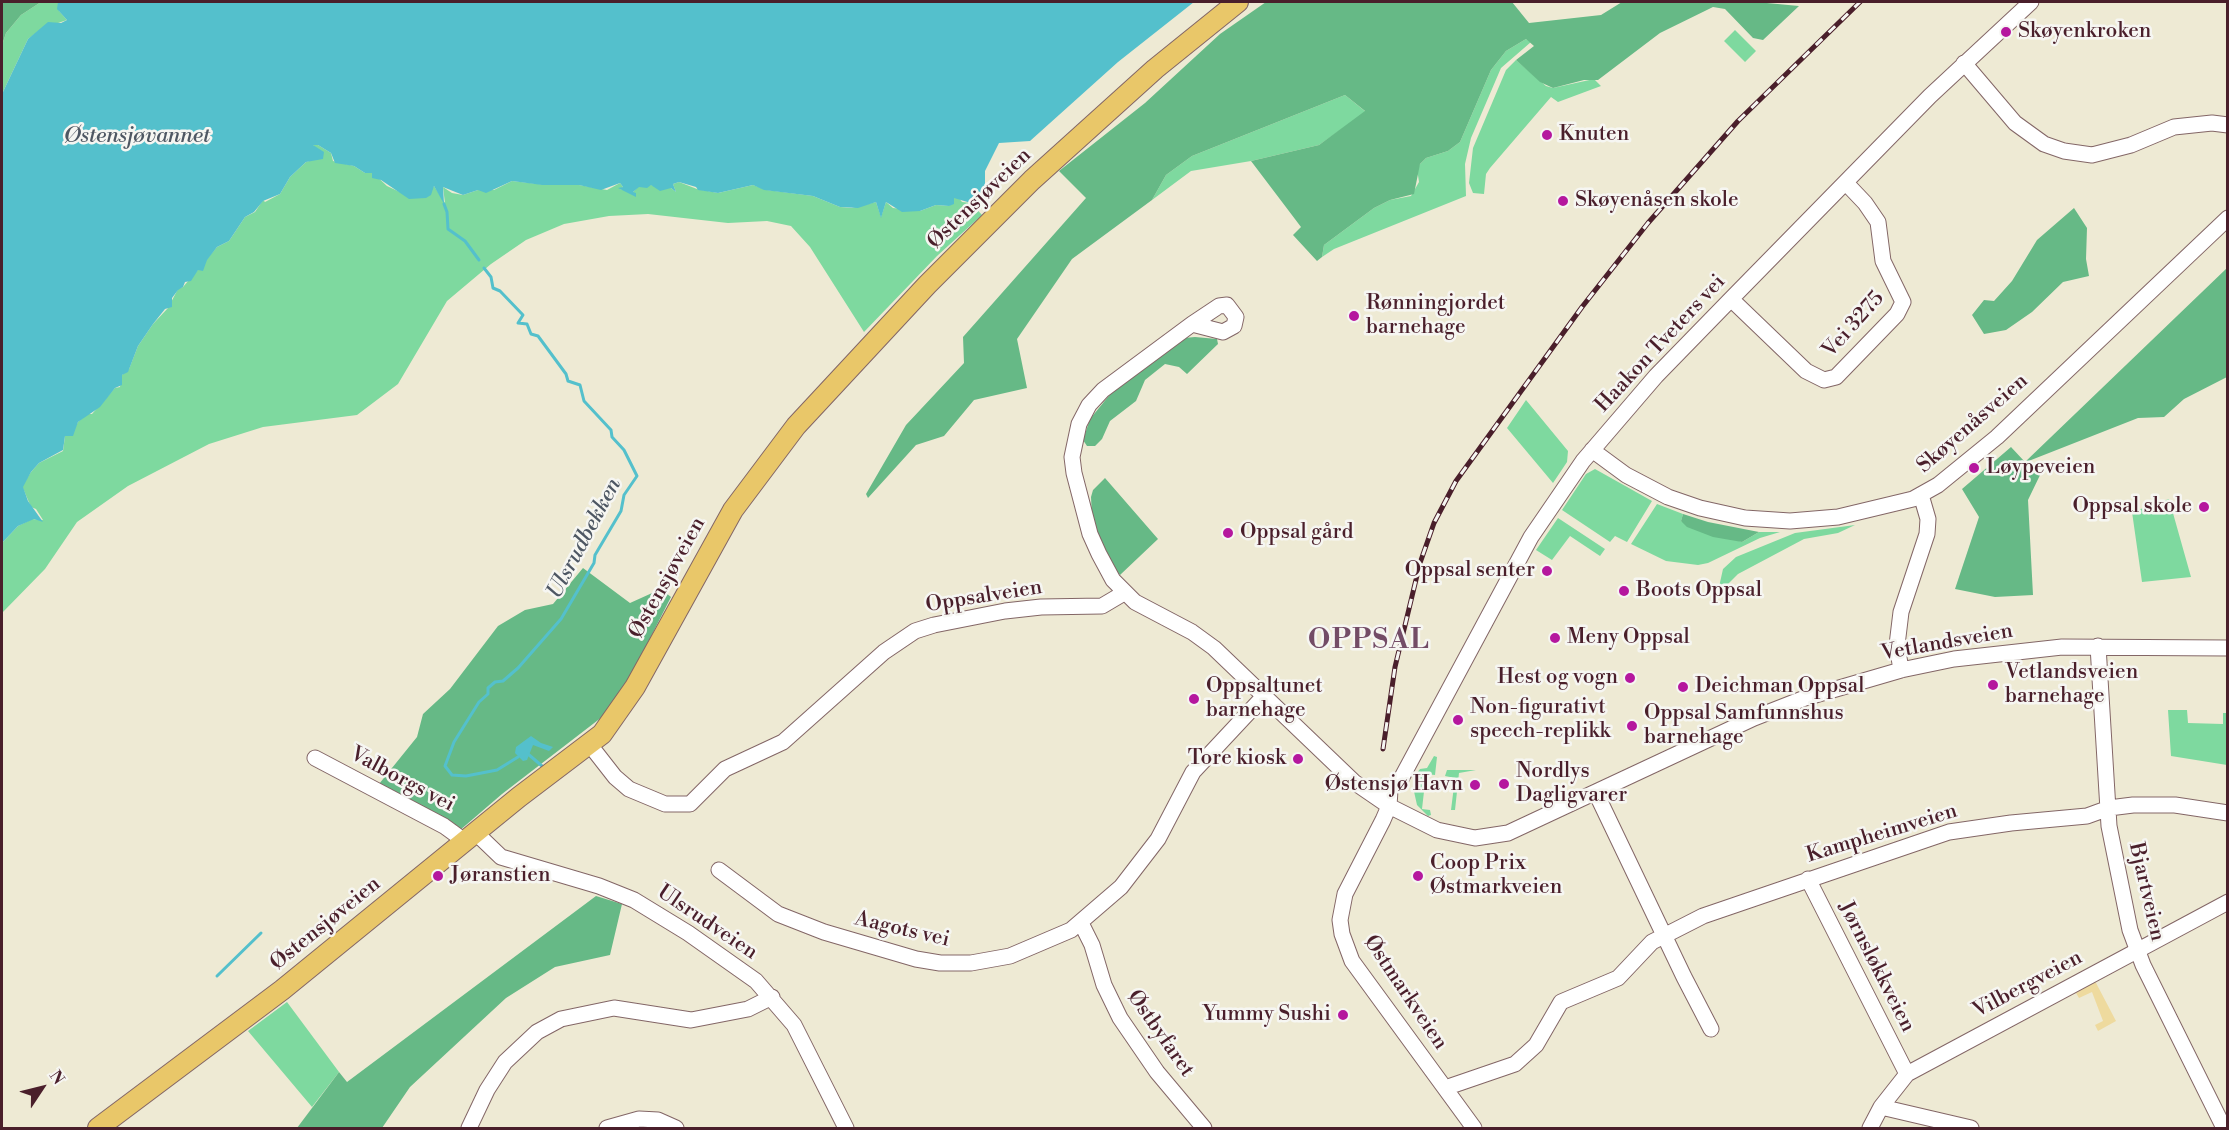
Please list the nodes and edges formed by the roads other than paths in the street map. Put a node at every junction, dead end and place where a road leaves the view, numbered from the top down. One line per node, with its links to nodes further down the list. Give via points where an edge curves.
1 (1238, 2): 16 (main road, Østensjøveien, via 1155,69 1032,180 927,285 796,426 733,510 621,710)
2 (2031, 2): 3 (street, Haakon Tveters vei)
3 (1964, 63): 4 (street, via 2015,123 2044,144 2064,151 2092,155 2131,145 2174,127); 5 (street, Haakon Tveters vei)
4 (2228, 125)
5 (1846, 183): 7 (street, Haakon Tveters vei); 7 (street, Vei 3275, via 1878,222 1883,261 1903,302 1897,314 1836,376 1824,380 1806,371)
6 (2228, 218): 10 (street, Skøyenåsveien, via 1997,436)
7 (1731, 298): 9 (street, Haakon Tveters vei)
8 (1192, 324): 11 (street, via 1103,390 1089,405 1076,434 1074,472 1090,534 1108,572)
9 (1592, 450): 10 (street, Skøyenåsveien, via 1626,475 1668,497 1745,518 1790,521 1838,517 1869,512); 19 (street, Haakon Tveters vei, via 1531,537 1401,777 1400,795)
10 (1922, 495): 14 (street, via 1927,534 1901,612 1897,645)
11 (1125, 593): 15 (street, via 1214,648); 16 (street, Oppsalveien, via 1102,606 1005,611 915,631 884,652 783,742 725,769 690,804 665,804 629,789)
12 (2098, 646): 13 (street, Vetlandsveien); 14 (street, Vetlandsveien, via 2020,650); 20 (street, Bjartveien)
13 (2228, 648)
14 (1901, 670): 18 (street, Vetlandsveien, via 1805,698 1754,718)
15 (1264, 696): 19 (street, via 1354,782); 26 (street, Aagots vei, via 1193,772 1163,831 1133,871)
16 (590, 745): 22 (main road, Østensjøveien)
17 (315, 758): 22 (street, Valborgs vei)
18 (1596, 793): 19 (street, Vetlandsveien, via 1526,826 1492,837 1475,838 1437,830); 27 (street)
19 (1389, 806): 32 (street, Østmarkveien, via 1345,894 1340,920 1342,934 1352,961)
20 (2109, 808): 21 (street, Kampheimveien, via 2157,804); 24 (street, Kampheimveien, via 2087,816 1942,834); 28 (street, Bjartveien, via 2109,826)
21 (2228, 813)
22 (471, 837): 29 (street, Ulsrudveien, via 501,857 634,900 688,933 756,981); 34 (main road, Østensjøveien, via 273,997)
23 (719, 870): 26 (street, Aagots vei, via 791,920 876,948 940,963 971,963 1010,956)
24 (1808, 879): 27 (street, Kampheimveien, via 1703,915); 31 (street, Jørnsløkkveien)
25 (2228, 902): 28 (street, Vilbergveien)
26 (1081, 923): 39 (street, Østbyfaret, via 1120,1018 1157,1072)
27 (1663, 935): 30 (street); 32 (street, Kampheimveien, via 1647,945 1618,978 1561,1002 1536,1045 1515,1064)
28 (2137, 950): 31 (street, Vilbergveien); 43 (street, Bjartveien)
29 (772, 997): 35 (street, via 748,1009 691,1020 614,1008 561,1019 537,1032 505,1062 486,1090); 38 (street, Ulsrudveien, via 794,1025)
30 (1712, 1029)
31 (1907, 1074): 33 (street, Vilbergveien)
32 (1445, 1088): 40 (street, Østmarkveien)
33 (1881, 1107): 41 (street, Vilbergveien); 42 (street)
34 (98, 1128)
35 (469, 1128)
36 (607, 1128): 37 (street, via 639,1119 658,1120)
37 (676, 1128)
38 (846, 1128)
39 (1204, 1128)
40 (1474, 1128)
41 (1869, 1128)
42 (1971, 1128)
43 (2224, 1128)

